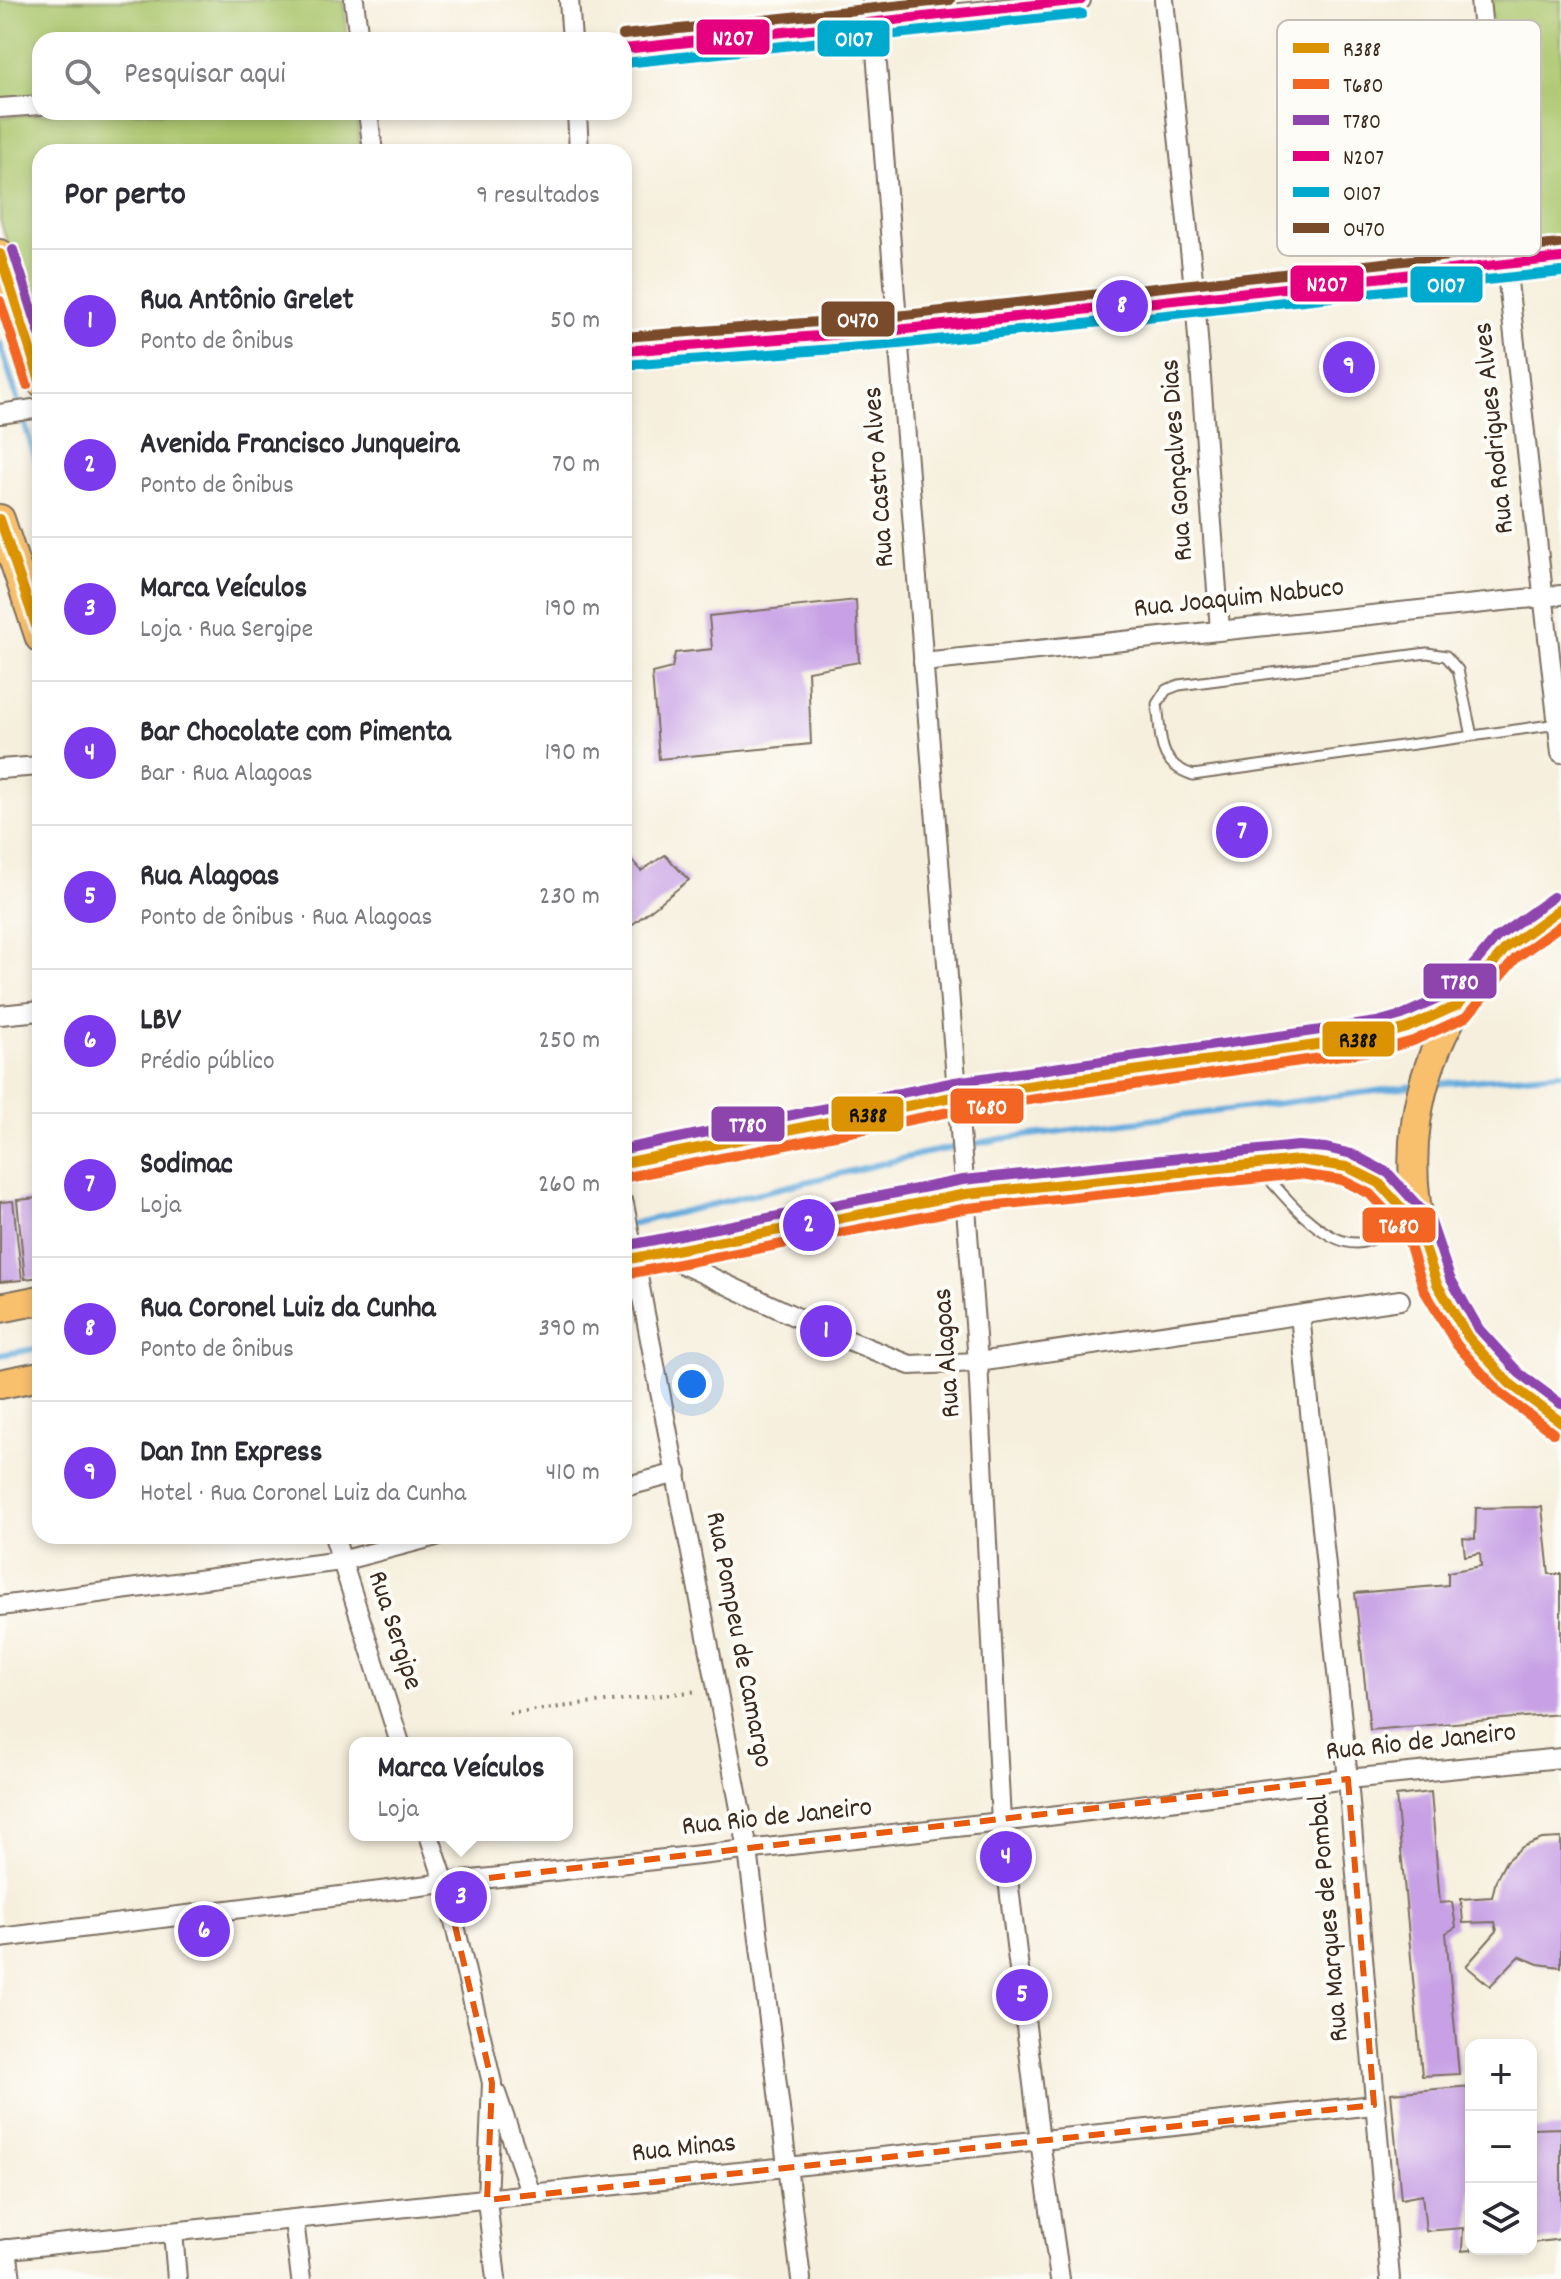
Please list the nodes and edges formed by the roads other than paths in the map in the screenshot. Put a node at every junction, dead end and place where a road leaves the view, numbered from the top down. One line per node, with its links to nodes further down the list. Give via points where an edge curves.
1 (354, 0): 9 (street)
2 (569, 0): 10 (street)
3 (872, 0): 8 (street, Rua Castro Alves)
4 (1081, 0): 8 (street)
5 (1164, 0): 22 (street, Rua Gonçalves Dias)
6 (1480, 0): 7 (street, Rua Rodrigues Alves)
7 (1482, 20)
8 (874, 22): 11 (street); 23 (street, Rua Castro Alves)
9 (358, 32)
10 (571, 32)
11 (632, 48)
12 (32, 106): 13 (street)
13 (0, 108)
14 (369, 120): 16 (street)
15 (577, 120): 17 (street)
16 (372, 144)
17 (579, 144)
18 (0, 254): 25 (main road)
19 (1505, 256): 21 (street, Rua Rodrigues Alves)
20 (1561, 258): 21 (street)
21 (1506, 264): 22 (street); 30 (street, Rua Rodrigues Alves)
22 (1195, 298): 23 (street); 32 (street, Rua Gonçalves Dias)
23 (897, 330): 24 (street); 34 (street, Rua Castro Alves)
24 (632, 350)
25 (32, 356)
26 (32, 409): 27 (street)
27 (0, 414)
28 (0, 519): 29 (main road)
29 (5, 550): 31 (main road)
30 (1552, 596): 32 (street, Rua Joaquim Nabuco); 33 (street, Rua Rodrigues Alves)
31 (32, 618)
32 (1220, 630): 34 (street, Rua Joaquim Nabuco)
33 (1556, 636): 35 (street, Rua Rodrigues Alves)
34 (923, 662): 44 (street, Rua Alagoas)
35 (1558, 724): 36 (lane); 37 (street, Rua Rodrigues Alves)
36 (1472, 736): 36 (lane, via 1193,775 1176,769 1165,756 1157,704 1166,690 1179,685 1427,653 1446,656 1458,670)
37 (1561, 753)
38 (32, 767): 39 (street)
39 (0, 769)
40 (1561, 908): 41 (main road, via 1506,948)
41 (1458, 1005): 44 (main road, via 1380,1036); 48 (main road, via 1437,1044 1414,1125)
42 (32, 1012): 43 (street)
43 (0, 1015)
44 (958, 1108): 45 (main road); 47 (street, Rua Alagoas)
45 (632, 1162)
46 (1257, 1164): 47 (main road); 48 (main road, via 1299,1160 1347,1167 1379,1183); 48 (lane, via 1289,1203 1336,1238 1357,1243)
47 (965, 1190): 50 (main road); 55 (street, Rua Alagoas)
48 (1412, 1220): 58 (main road, via 1437,1284 1468,1337 1509,1383)
49 (632, 1232): 50 (street, Rua Pompeu de Camargo)
50 (638, 1253): 55 (street, via 910,1365); 59 (street, Rua Pompeu de Camargo)
51 (1400, 1300): 54 (street)
52 (32, 1302): 53 (main road)
53 (0, 1308)
54 (1300, 1315): 55 (street); 67 (street, Rua Marques de Pombal)
55 (978, 1362): 68 (street, Rua Alagoas)
56 (32, 1378): 57 (main road)
57 (0, 1384)
58 (1561, 1420)
59 (677, 1473): 60 (street); 70 (street, Rua Pompeu de Camargo)
60 (632, 1485)
61 (336, 1544): 63 (street, Rua Sergipe)
62 (406, 1544): 63 (street)
63 (341, 1561): 64 (street); 65 (street, Rua Sergipe)
64 (0, 1606)
65 (398, 1737)
66 (1561, 1758): 67 (street, Rua Rio de Janeiro)
67 (1348, 1779): 68 (street, Rua Rio de Janeiro); 74 (street, Rua Marques de Pombal)
68 (1001, 1822): 70 (street, Rua Rio de Janeiro); 75 (street, Rua Alagoas)
69 (431, 1841): 71 (street)
70 (748, 1850): 71 (street, Rua Rio de Janeiro); 76 (street, Rua Pompeu de Camargo)
71 (445, 1883): 72 (street, Rua Rio de Janeiro); 73 (street)
72 (0, 1938)
73 (492, 2083): 77 (street); 78 (street)
74 (1374, 2105): 75 (street, Rua Minas); 88 (street, Rua Marques de Pombal)
75 (1040, 2141): 76 (street, Rua Minas); 87 (street, Rua Alagoas)
76 (788, 2167): 77 (street, Rua Minas); 86 (street, Rua Pompeu de Camargo)
77 (531, 2194): 78 (street, Rua Minas)
78 (487, 2200): 79 (street, Rua Minas); 85 (street)
79 (294, 2220): 80 (street, Rua Minas); 84 (street)
80 (173, 2232): 81 (street, Rua Minas); 83 (street)
81 (4, 2250): 82 (street)
82 (11, 2279)
83 (177, 2279)
84 (301, 2279)
85 (496, 2279)
86 (801, 2279)
87 (1060, 2279)
88 (1390, 2279)

